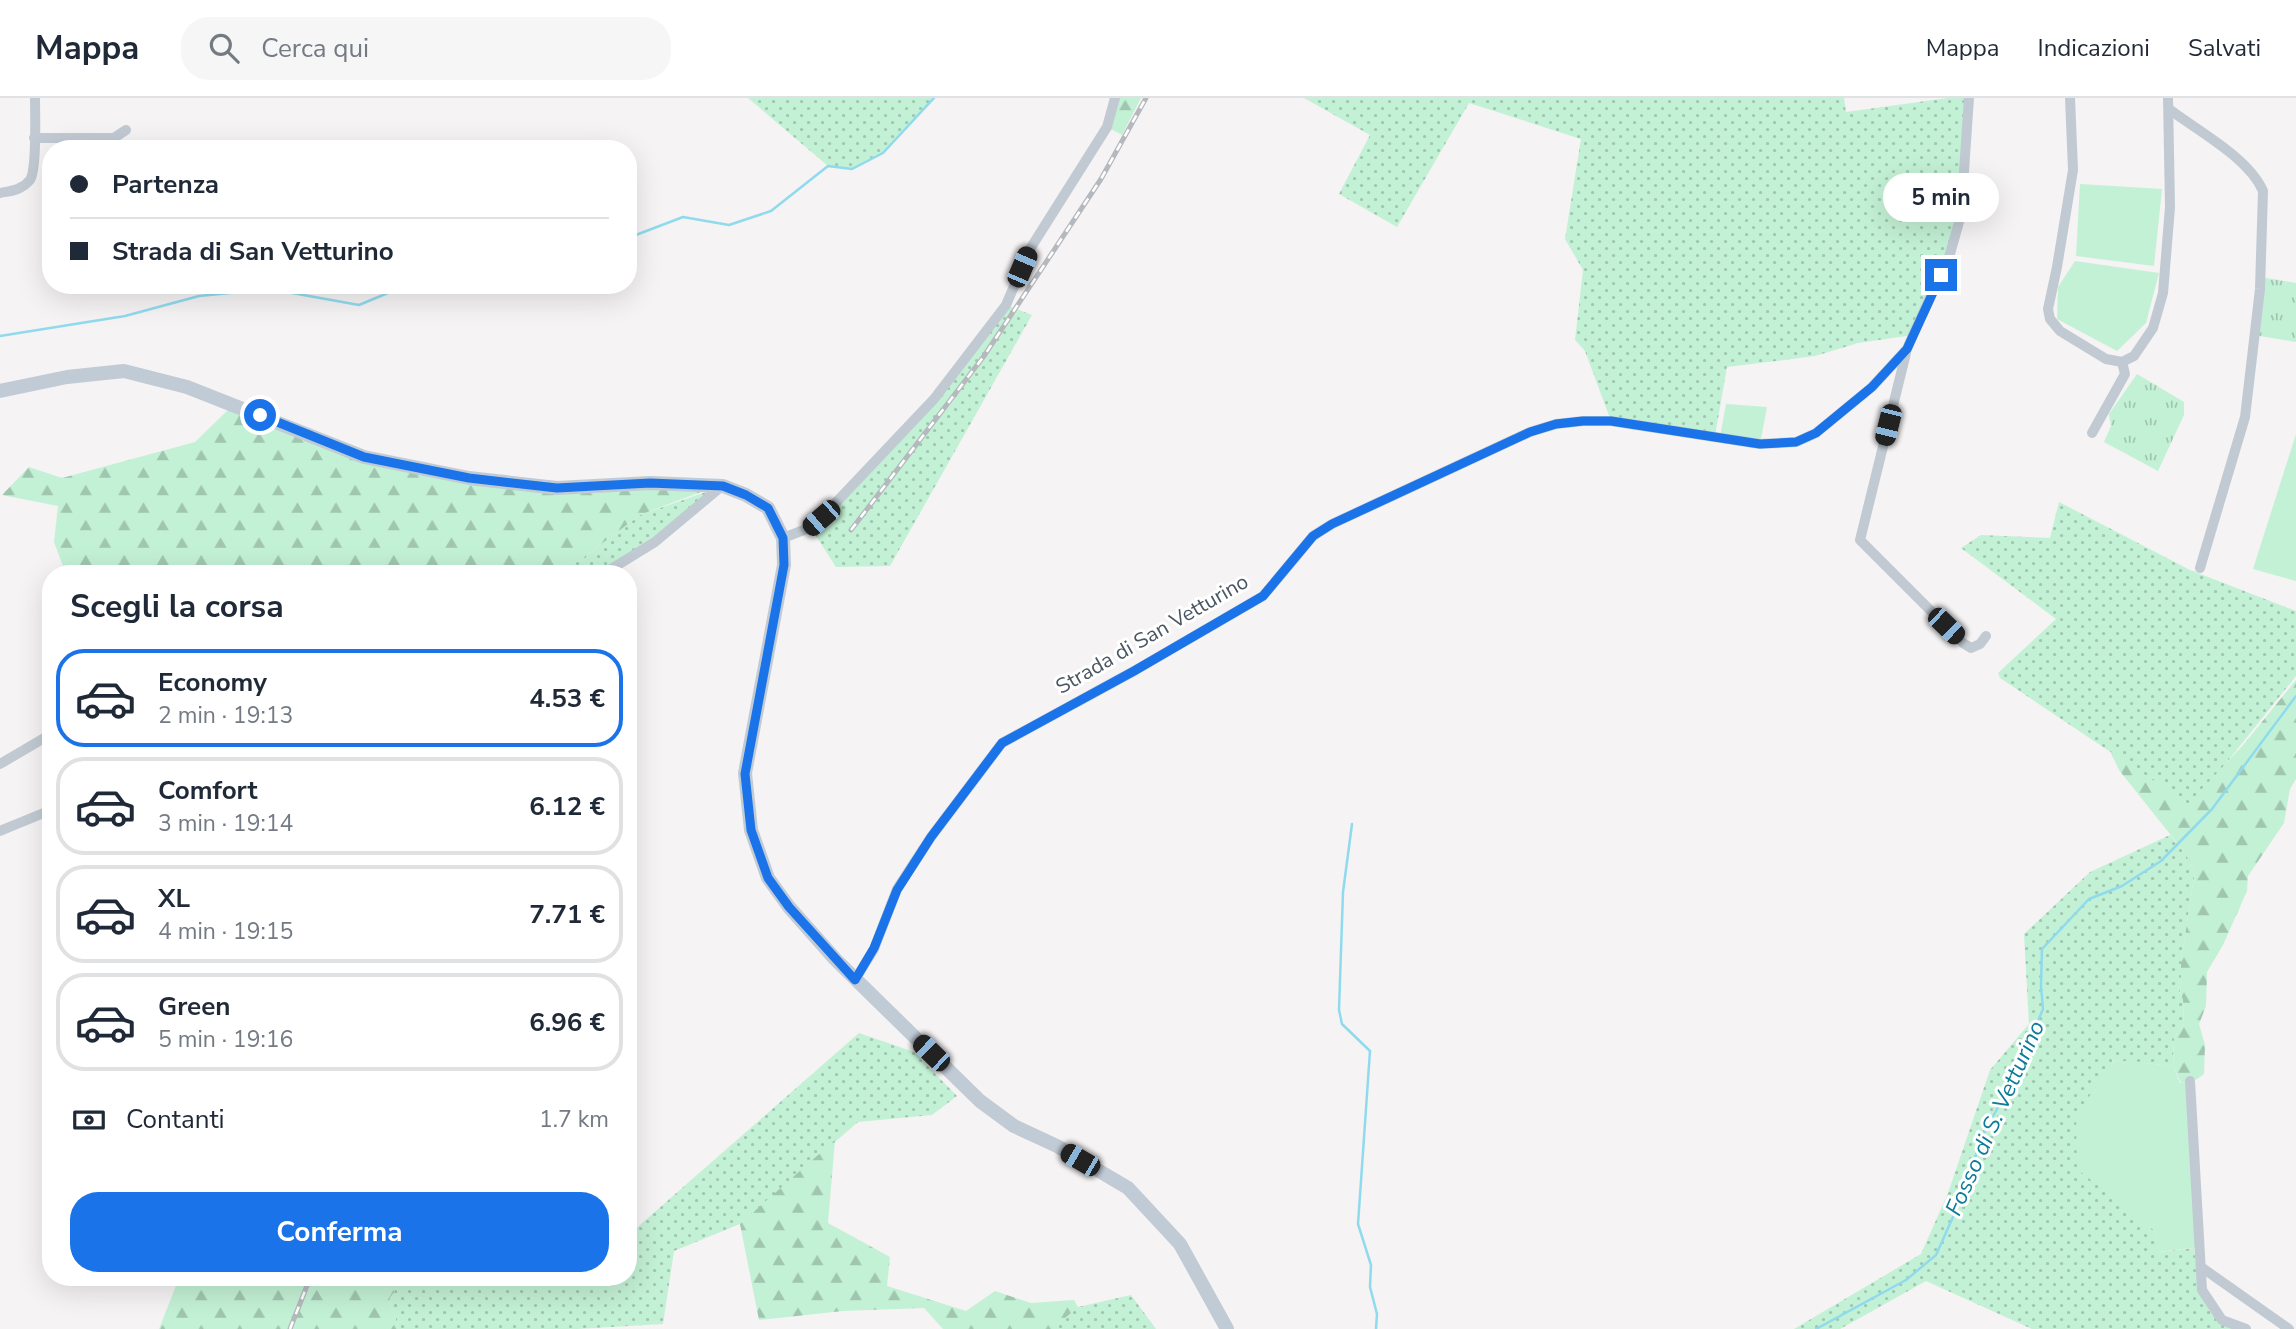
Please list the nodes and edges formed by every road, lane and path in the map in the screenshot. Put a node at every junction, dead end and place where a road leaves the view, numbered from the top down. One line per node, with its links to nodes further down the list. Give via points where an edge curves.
1 (35, 98): 7 (street)
2 (1115, 98): 14 (street, via 1107,127 1030,248 1006,305 971,354 827,512 809,528)
3 (1969, 98): 9 (street, Strada di San Vetturino, via 1961,215 1950,254)
4 (2070, 98): 10 (street, via 2073,170 2048,309 2060,331 2106,359)
5 (2168, 104): 10 (street, via 2170,207 2164,293 2153,328 2134,356); 16 (street, via 2239,161 2258,179 2263,191 2260,289 2245,417)
6 (126, 130): 7 (street, via 114,138)
7 (34, 138): 8 (street, via 31,179 18,190)
8 (0, 193)
9 (1907, 349): 17 (street, via 1860,540 1963,643 1971,648); 22 (street, Strada di San Vetturino, via 1872,387 1816,433 1796,442 1760,444 1611,421 1556,424 1332,524 1313,536 1263,596 1002,743 897,890 874,948)
10 (2122, 362): 12 (street, via 2125,374)
11 (0, 391): 13 (street, via 124,371 187,387 364,457 469,478 557,488 650,483)
12 (2092, 433)
13 (723, 486): 14 (street, via 768,508); 15 (street, via 655,542)
14 (783, 538): 22 (street, via 784,565 745,774 751,830 768,878)
15 (618, 565)
16 (2200, 568)
17 (1986, 636)
18 (42, 739): 19 (street)
19 (0, 764)
20 (42, 814): 21 (street)
21 (0, 831)
22 (855, 980): 25 (street, via 980,1101 1014,1126 1128,1188 1180,1244)
23 (2190, 1081): 24 (street)
24 (2201, 1267): 26 (street, via 2202,1290 2222,1320); 27 (street)
25 (1227, 1329)
26 (2246, 1329)
27 (2289, 1329)

